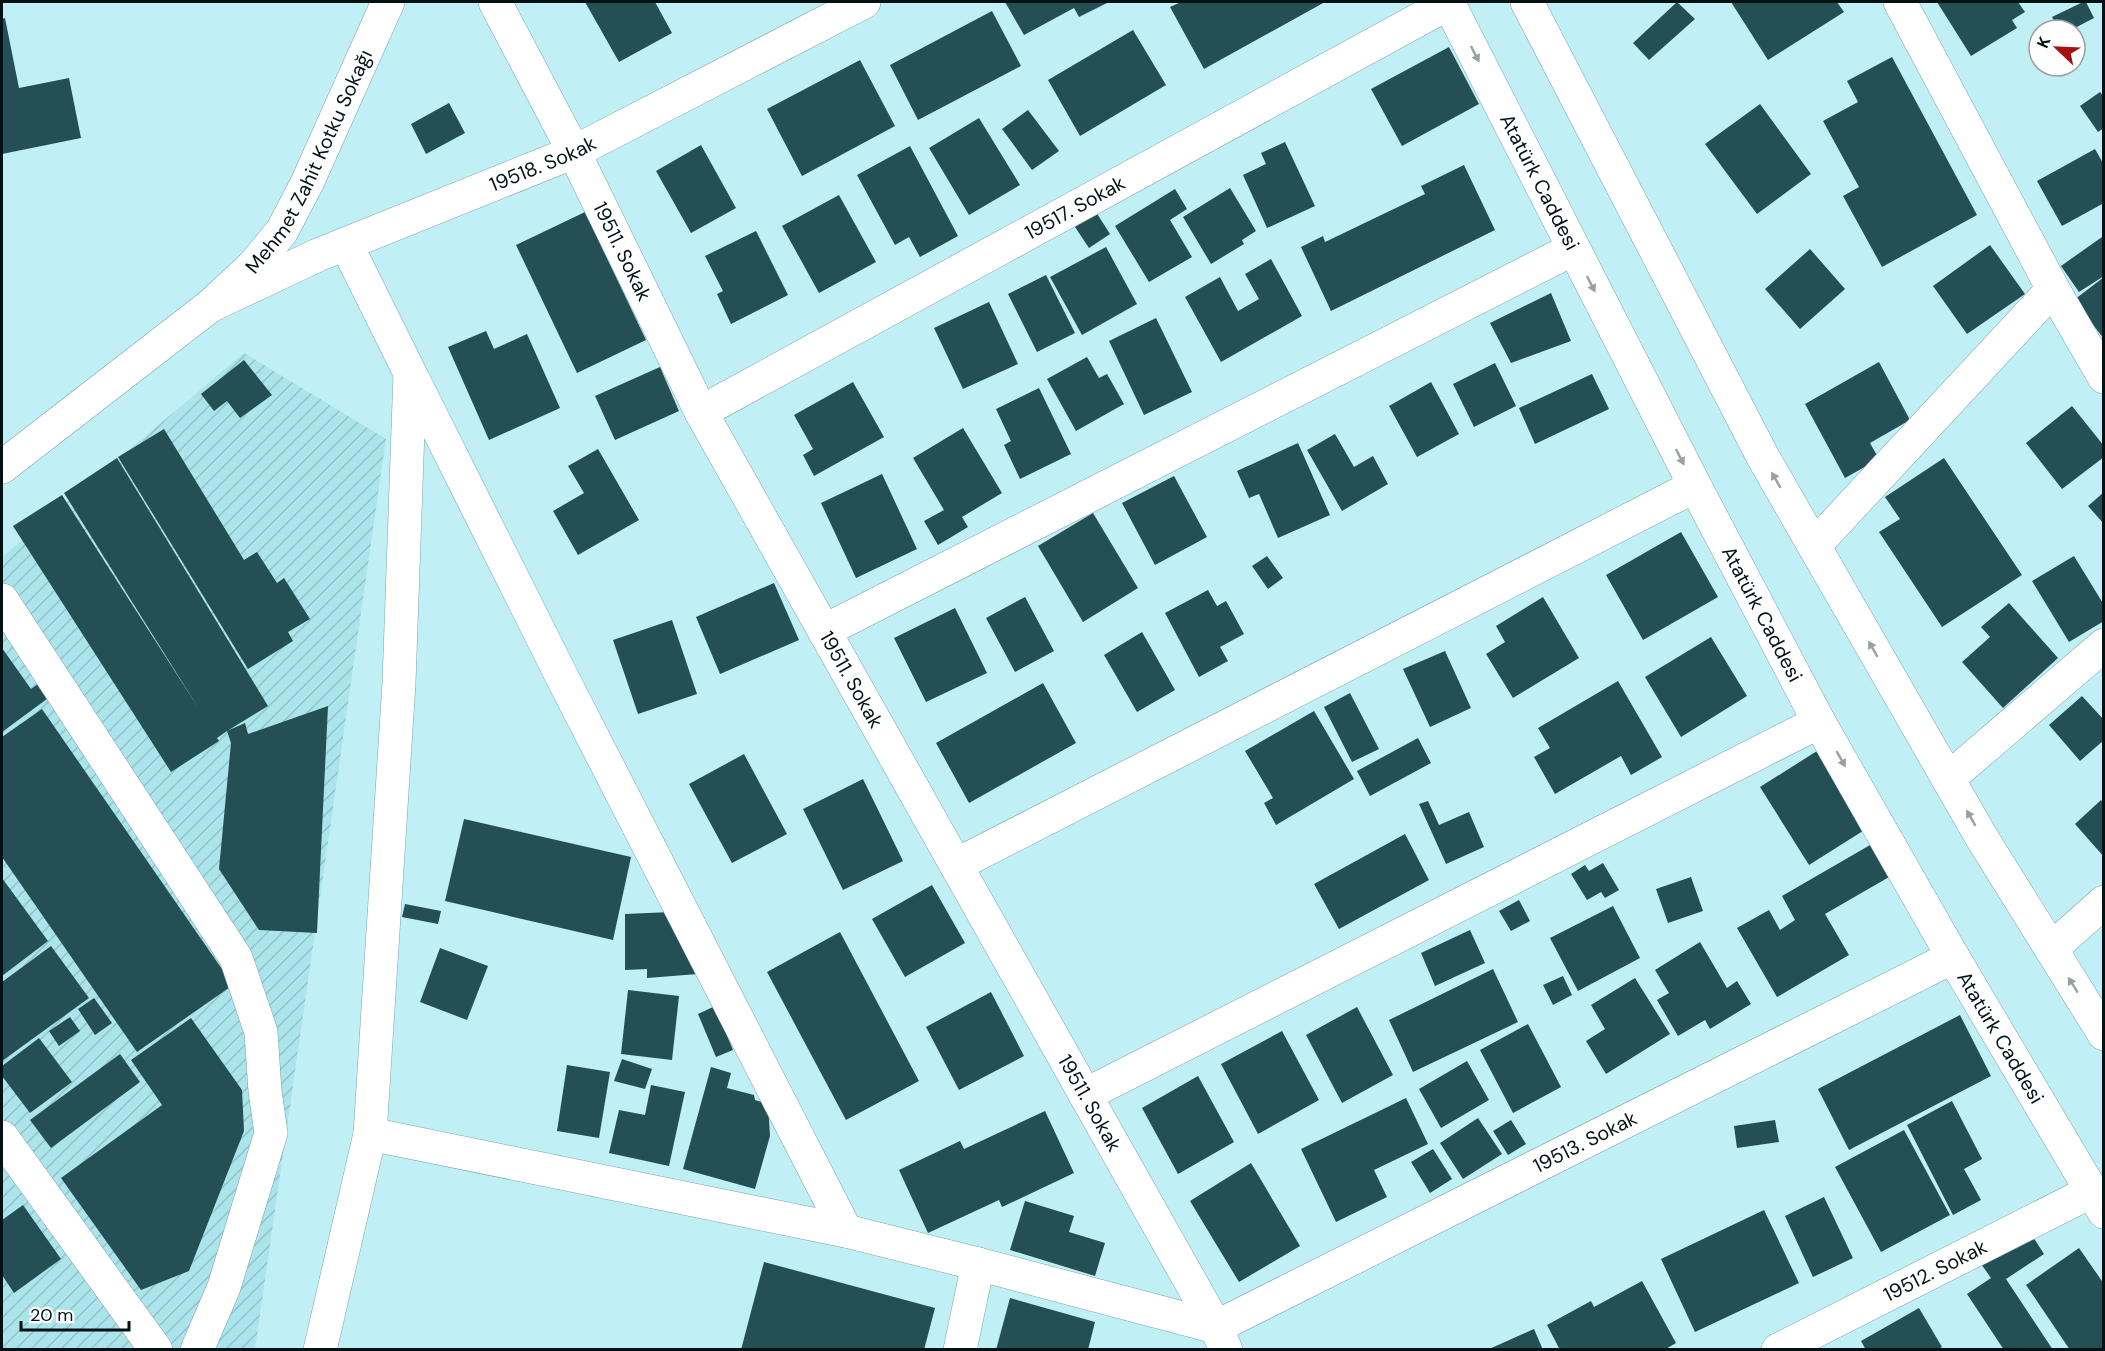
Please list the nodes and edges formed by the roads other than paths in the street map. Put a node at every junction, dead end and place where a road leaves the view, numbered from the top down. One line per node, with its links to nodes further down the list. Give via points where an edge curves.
1 (388, 2): 8 (street, Mehmet Zahit Kotku Sokağı)
2 (495, 2): 7 (street, 19511. Sokak)
3 (864, 2): 7 (street, 19518. Sokak)
4 (1449, 2): 9 (street, Atatürk Caddesi, one-way to 9); 15 (street, 19517. Sokak)
5 (1527, 2): 18 (street, one-way to 5, via 1763,457)
6 (1900, 2): 11 (street)
7 (574, 152): 10 (street, 19518. Sokak); 15 (street, 19511. Sokak)
8 (282, 231): 10 (street); 12 (street, Mehmet Zahit Kotku Sokağı, via 254,265)
9 (1573, 249): 17 (street, Atatürk Caddesi, one-way to 17); 20 (street)
10 (332, 250): 12 (street, 19518. Sokak); 13 (street)
11 (2053, 289): 14 (street); 18 (street)
12 (210, 306): 16 (street)
13 (410, 373): 30 (street, via 399,683); 33 (street)
14 (2103, 376)
15 (701, 412): 20 (street, 19511. Sokak)
16 (2, 467)
17 (1695, 486): 22 (street, Atatürk Caddesi); 24 (street)
18 (1814, 546): 23 (street, one-way to 18)
19 (2, 600): 37 (street, via 236,958 261,1032 272,1133 224,1287)
20 (824, 631): 24 (street, 19511. Sokak)
21 (2103, 645): 23 (street)
22 (1820, 722): 27 (street, Atatürk Caddesi, one-way to 27); 29 (street)
23 (1948, 779): 26 (street, one-way to 23)
24 (956, 865): 29 (street, 19511. Sokak)
25 (2103, 902): 26 (street)
26 (2051, 949): 28 (street, one-way to 26)
27 (1953, 957): 32 (street, Atatürk Caddesi); 35 (street, 19513. Sokak)
28 (2103, 1034)
29 (1085, 1095): 35 (street, 19511. Sokak)
30 (370, 1134): 33 (street); 38 (street)
31 (2, 1137): 36 (street)
32 (2098, 1201): 40 (street, 19512. Sokak)
33 (846, 1231): 34 (street)
34 (978, 1264): 35 (street); 39 (street)
35 (1221, 1338)
36 (156, 1350)
37 (197, 1350)
38 (320, 1350)
39 (960, 1350)
40 (1778, 1350)

